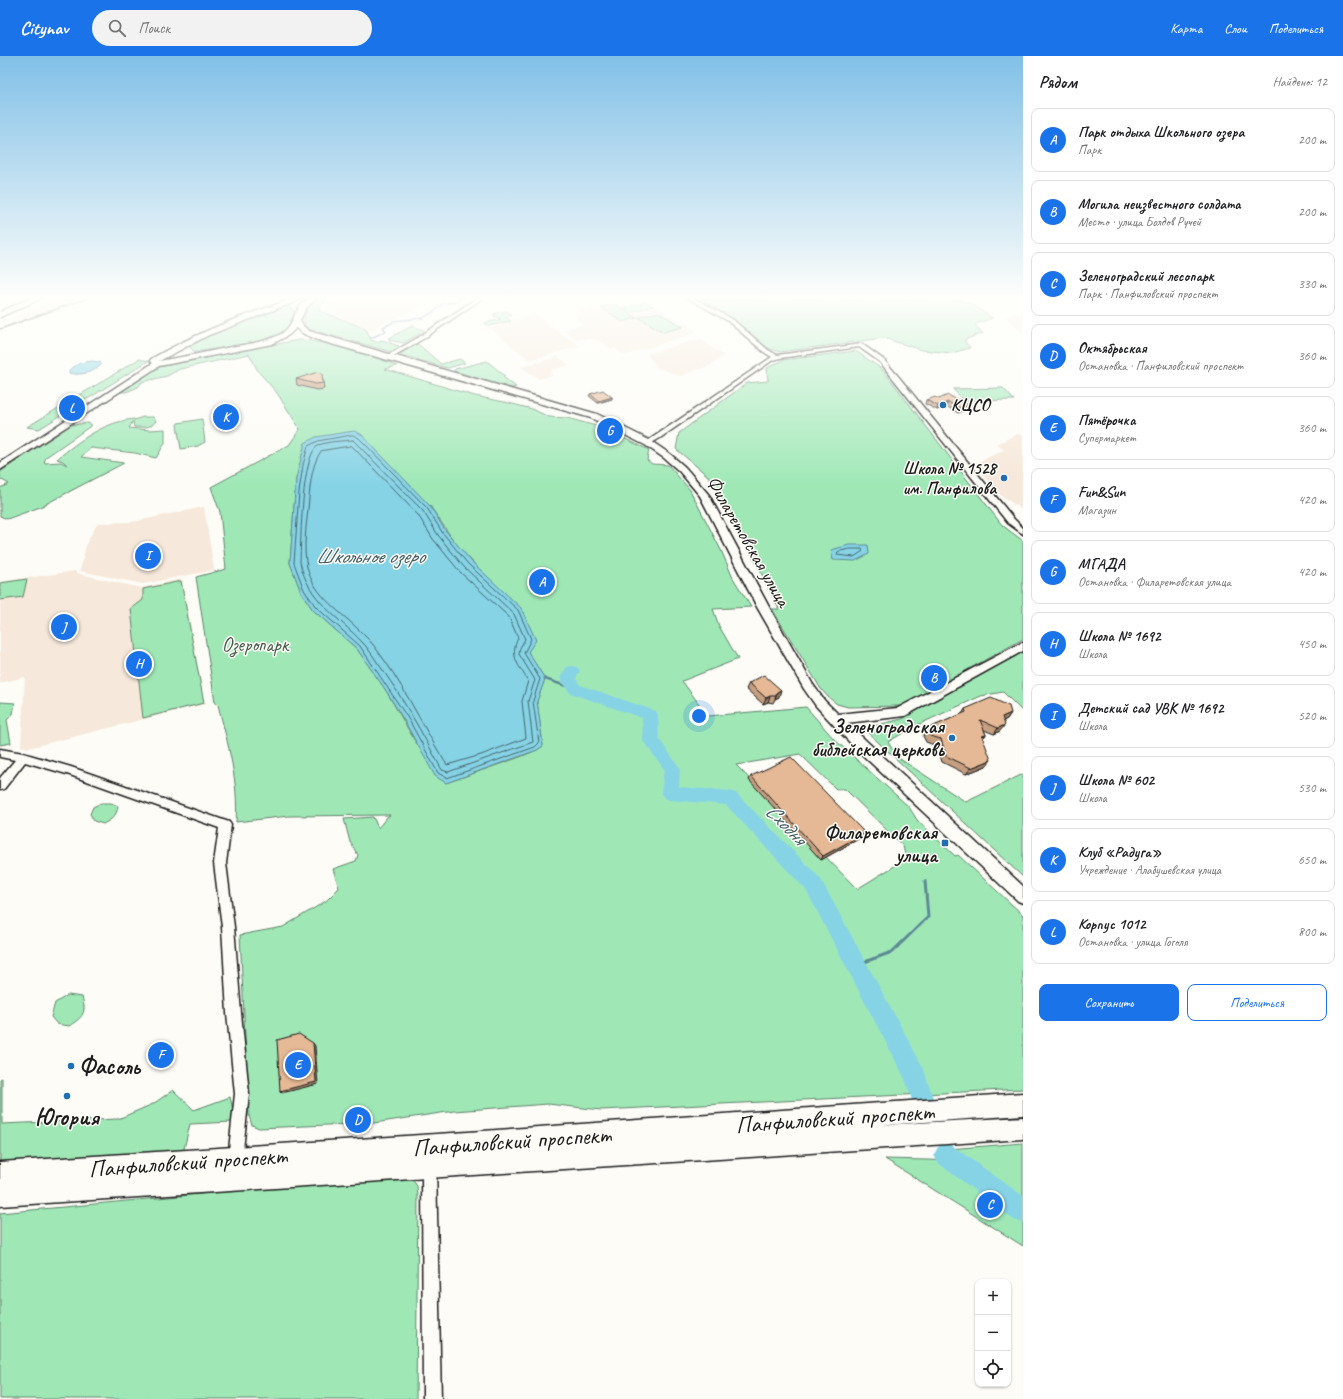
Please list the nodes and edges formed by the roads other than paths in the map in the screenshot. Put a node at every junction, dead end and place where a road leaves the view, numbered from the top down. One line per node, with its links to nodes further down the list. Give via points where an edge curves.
1 (156, 361): 7 (street)
2 (173, 361): 8 (street, via 157,364)
3 (401, 361): 6 (street, Филаретовская улица, via 594,416)
4 (769, 361): 6 (street)
5 (882, 361): 9 (street, via 990,496)
6 (648, 443): 11 (street, Филаретовская улица, via 682,469 704,495 808,686)
7 (0, 461)
8 (0, 466)
9 (1023, 532)
10 (1023, 646): 11 (street, via 900,713)
11 (834, 719): 15 (street, Филаретовская улица)
12 (0, 753): 13 (street)
13 (23, 757): 14 (street); 18 (street, via 71,771 225,825 220,863 242,1094)
14 (0, 786)
15 (1023, 896)
16 (1023, 1104): 18 (main road, Панфиловский проспект)
17 (1023, 1128): 19 (main road, Панфиловский проспект)
18 (235, 1159): 20 (main road, Панфиловский проспект)
19 (429, 1166): 21 (main road, Панфиловский проспект); 22 (street)
20 (0, 1174)
21 (0, 1194)
22 (432, 1399)

